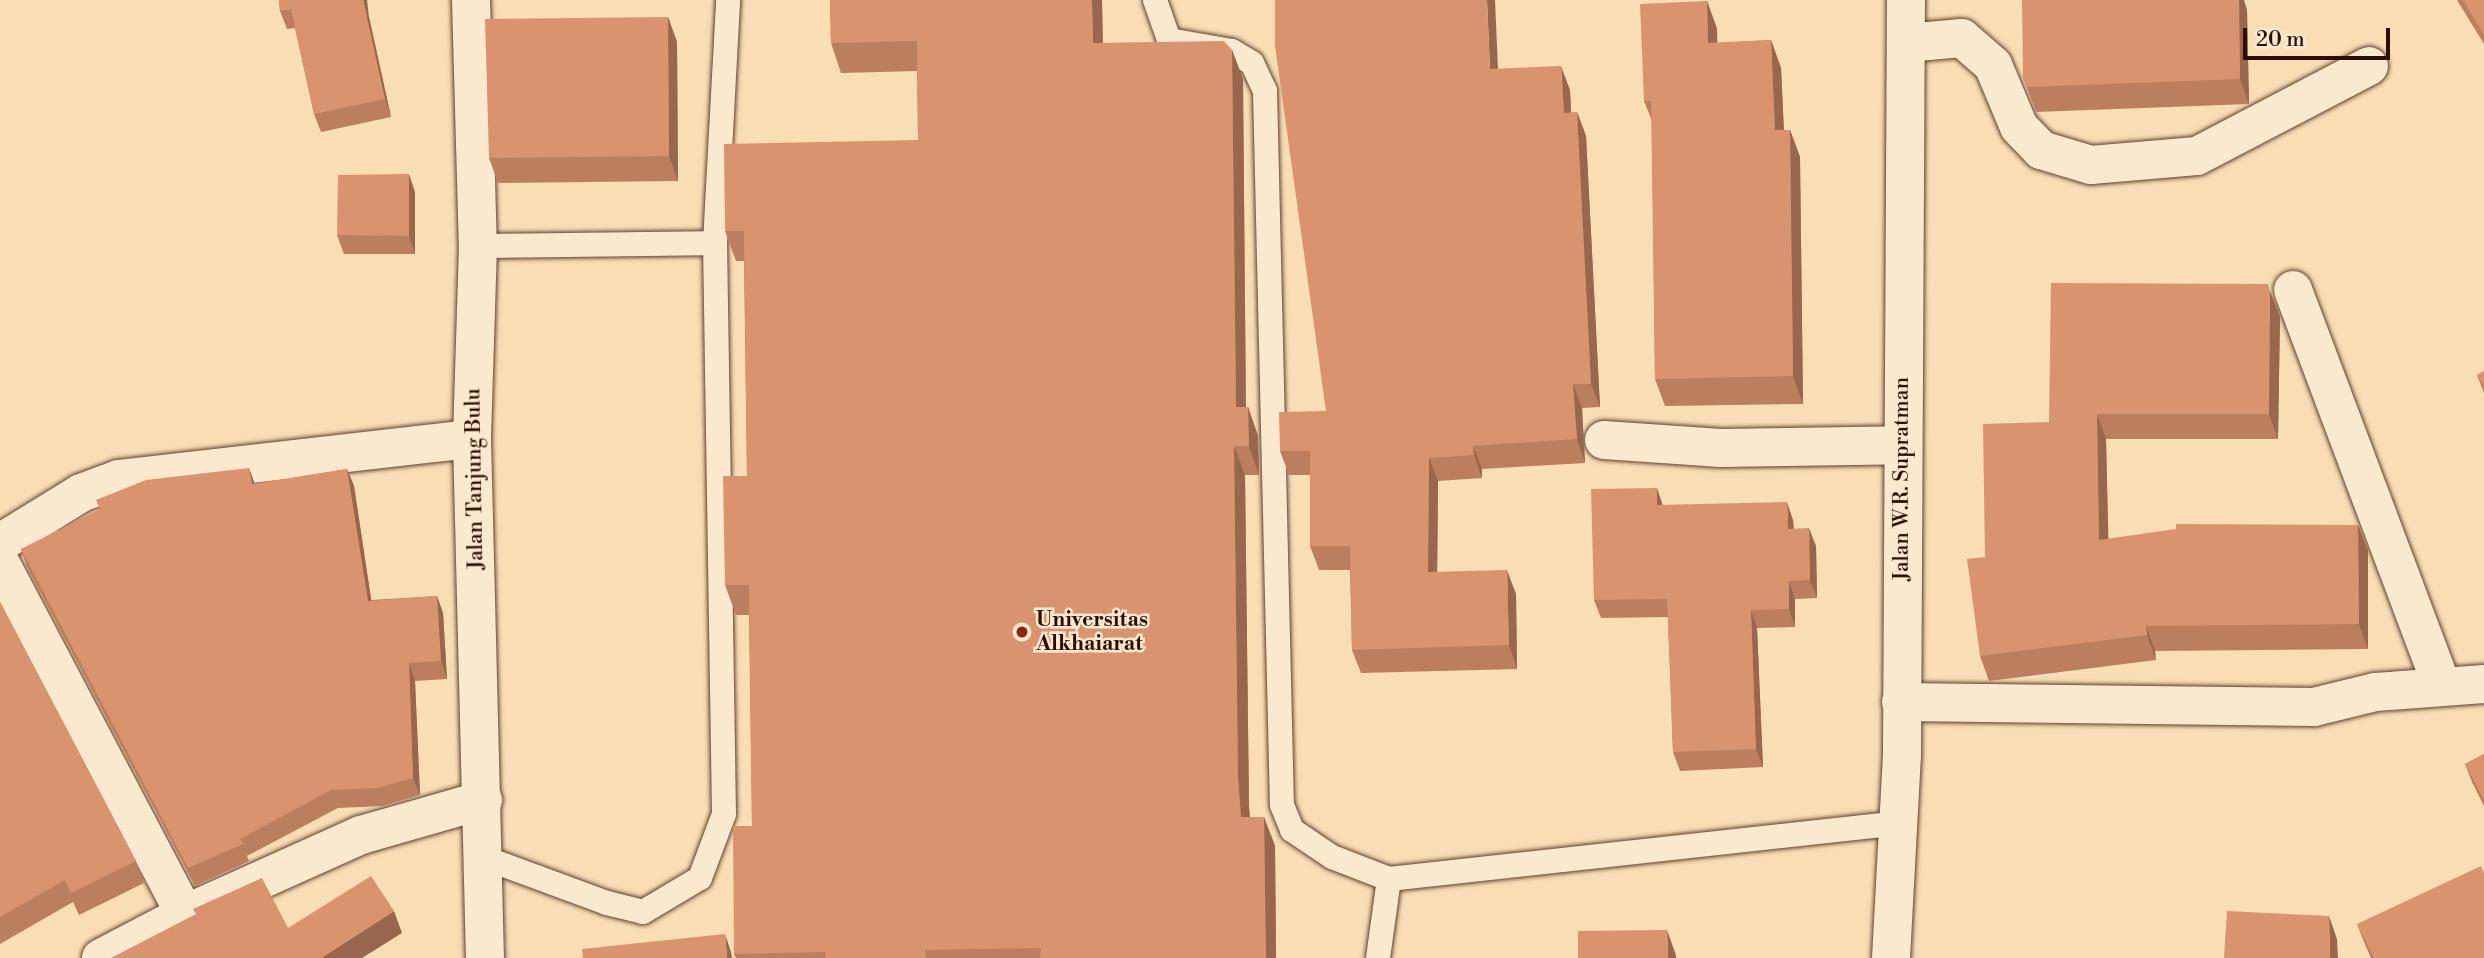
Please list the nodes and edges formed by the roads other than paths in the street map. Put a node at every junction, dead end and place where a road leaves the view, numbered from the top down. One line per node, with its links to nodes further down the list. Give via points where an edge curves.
1 (471, 0): 8 (street, Jalan Tanjung Bulu)
2 (728, 0): 7 (lane)
3 (1155, 0): 21 (lane, via 1169,40 1232,51 1252,63 1265,91 1282,805 1292,830 1332,857)
4 (1906, 0): 5 (street, Jalan W.R. Supratman)
5 (1906, 43): 6 (street, via 1962,38 1993,65 2020,127 2041,150 2091,165 2197,156); 12 (street, Jalan W.R. Supratman)
6 (2369, 66)
7 (715, 243): 8 (lane); 20 (lane, via 724,814 714,849 700,878 643,912 607,904)
8 (478, 246): 10 (street, Jalan Tanjung Bulu)
9 (2293, 290): 16 (street)
10 (471, 439): 13 (street, via 119,479 81,493); 18 (street, Jalan Tanjung Bulu)
11 (1604, 440): 12 (street, via 1721,448)
12 (1902, 445): 17 (street, Jalan W.R. Supratman)
13 (0, 543)
14 (0, 562): 22 (street)
15 (2484, 684): 16 (street)
16 (2442, 686): 17 (street, via 2375,692 2314,706)
17 (1901, 702): 19 (street, Jalan W.R. Supratman)
18 (483, 800): 20 (street, Jalan Tanjung Bulu); 22 (street, via 361,835)
19 (1900, 823): 21 (lane); 26 (street, Jalan W.R. Supratman)
20 (485, 858): 24 (street, Jalan Tanjung Bulu)
21 (1389, 879): 25 (lane)
22 (185, 914): 23 (street)
23 (102, 958)
24 (485, 958)
25 (1378, 958)
26 (1891, 958)

